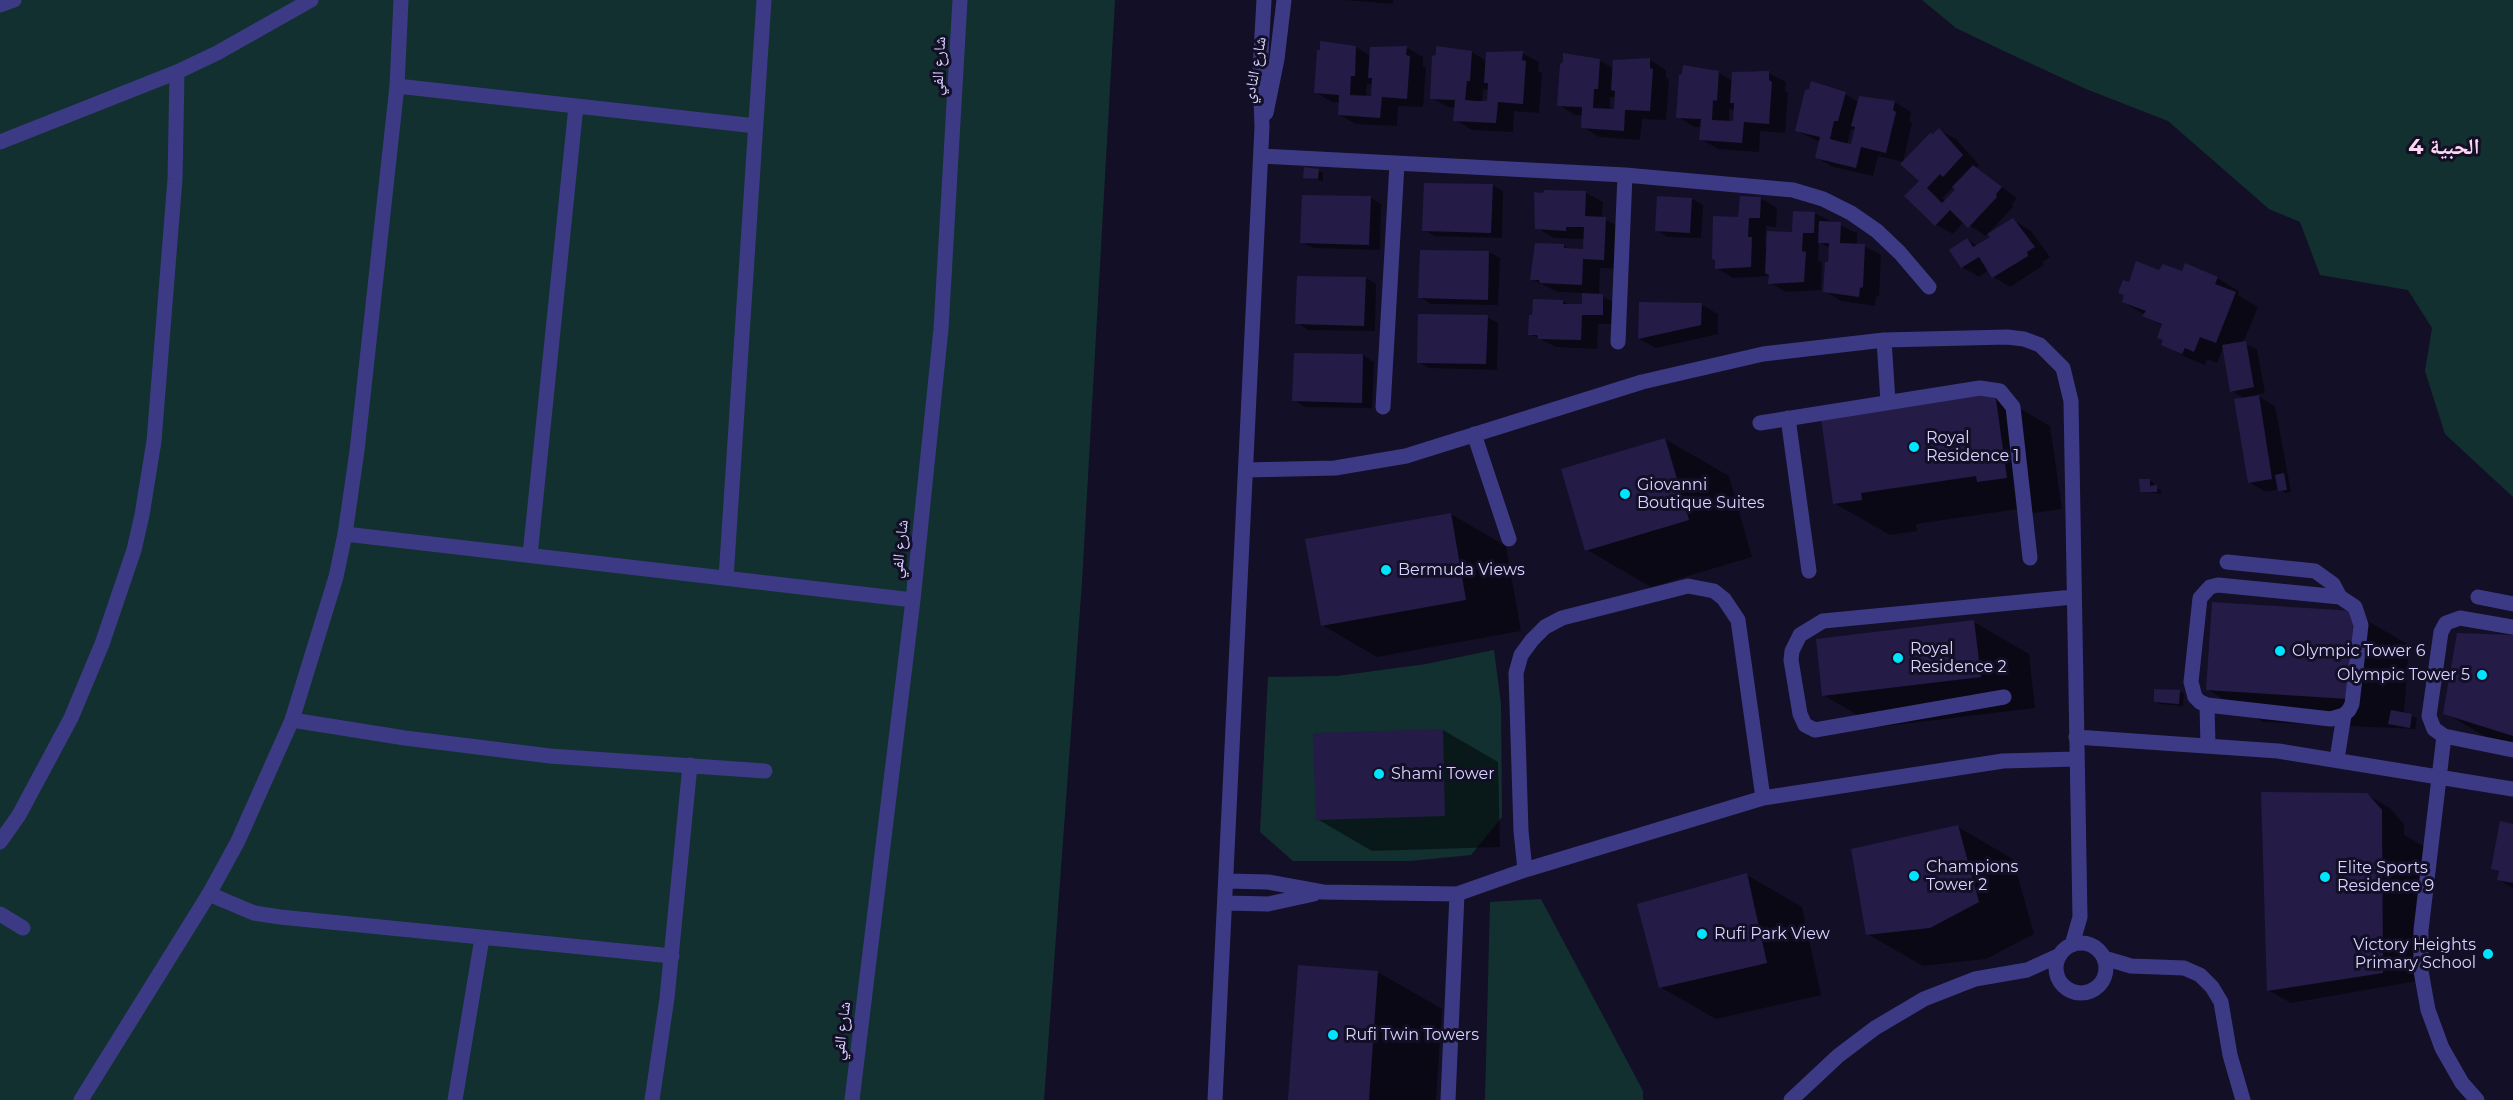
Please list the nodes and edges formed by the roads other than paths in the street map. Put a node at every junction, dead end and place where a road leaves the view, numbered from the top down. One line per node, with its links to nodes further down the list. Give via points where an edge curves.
1 (14, 0): 8 (street)
2 (311, 0): 9 (street)
3 (401, 0): 10 (street)
4 (764, 0): 12 (street)
5 (960, 0): 37 (street, شارع الفي, via 941,329)
6 (1264, 0): 13 (street, شارع النادي)
7 (1284, 0): 13 (street, شارع النادي, via 1277,59)
8 (0, 5)
9 (177, 72): 14 (street); 55 (street, via 175,179 154,441 142,515 116,603 76,708 19,815)
10 (397, 86): 11 (street); 27 (street)
11 (576, 106): 12 (street); 29 (street)
12 (756, 126): 33 (street)
13 (1262, 127): 15 (street)
14 (0, 142)
15 (1261, 156): 16 (street); 26 (street)
16 (1397, 164): 17 (street); 22 (street)
17 (1624, 175): 18 (street, via 1761,186 1823,200 1877,231); 20 (street)
18 (1929, 287)
19 (1884, 340): 21 (street); 25 (street, via 1763,354 1705,366); 34 (street, via 2024,339 2040,345 2063,368 2071,401)
20 (1618, 342)
21 (1888, 402): 23 (street); 30 (street, via 1990,387 2008,397 2013,406)
22 (1383, 407)
23 (1788, 418): 24 (street); 32 (street)
24 (1760, 423)
25 (1474, 434): 26 (street, via 1371,463); 28 (street)
26 (1246, 470): 57 (street)
27 (345, 534): 29 (street); 43 (street, via 336,577)
28 (1509, 539)
29 (530, 555): 33 (street)
30 (2030, 558)
31 (2227, 562): 35 (street, via 2315,571 2333,584)
32 (1809, 571)
33 (726, 578): 37 (street)
34 (2073, 597): 40 (street, via 1823,621 1800,635 1792,651 1800,714 1805,725 1815,730); 45 (street)
35 (2340, 597): 41 (street, via 2218,585 2204,592 2200,598 2191,682 2194,697); 42 (street, via 2355,607 2361,625 2352,704)
36 (2478, 597): 38 (street)
37 (913, 600): 77 (street, شارع الفي)
38 (2513, 604)
39 (2513, 627): 44 (street, via 2455,618 2442,627 2429,716 2434,729)
40 (2004, 697)
41 (2207, 705): 42 (street, via 2331,719); 46 (street)
42 (2344, 715): 49 (street)
43 (291, 720): 50 (street, via 550,756); 59 (street, via 262,790)
44 (2444, 736): 47 (street); 52 (street)
45 (2076, 737): 46 (street); 48 (street)
46 (2208, 746): 49 (street)
47 (2513, 750)
48 (2076, 759): 54 (street, via 2003,761); 63 (street)
49 (2337, 759): 52 (street)
50 (690, 765): 51 (street); 68 (street)
51 (765, 771)
52 (2439, 776): 53 (street); 82 (street, via 2421,930 2421,971 2428,1010 2442,1048)
53 (2513, 789)
54 (1763, 798): 56 (street); 56 (street, via 1738,620 1724,599 1707,589 1688,586 1562,618 1532,640 1521,655 1516,673 1521,831)
55 (0, 842)
56 (1526, 870): 60 (street)
57 (1227, 881): 58 (street, via 1269,882); 61 (street)
58 (1323, 892): 60 (street); 61 (street, via 1268,904)
59 (209, 894): 65 (street, via 254,913); 74 (street)
60 (1457, 894): 79 (street)
61 (1226, 903): 78 (street)
62 (0, 915): 64 (street)
63 (2080, 917): 66 (street); 67 (street)
64 (23, 928)
65 (482, 938): 68 (street); 75 (street)
66 (2093, 946): 67 (street, via 2079,943); 69 (street)
67 (2066, 950): 71 (street); 73 (street, via 2056,970)
68 (672, 956): 76 (street)
69 (2104, 958): 70 (street); 72 (street)
70 (2131, 966): 72 (street); 81 (street, via 2184,968 2200,975 2212,987 2221,1002)
71 (2027, 970): 73 (street); 80 (street, via 1975,979 1924,999 1838,1056)
72 (2104, 977): 73 (street, via 2093,990 2077,992 2063,985)
73 (2059, 978)
74 (81, 1100)
75 (455, 1100)
76 (652, 1100)
77 (852, 1100)
78 (1215, 1100)
79 (1448, 1100)
80 (1791, 1100)
81 (2243, 1100)
82 (2477, 1100)

